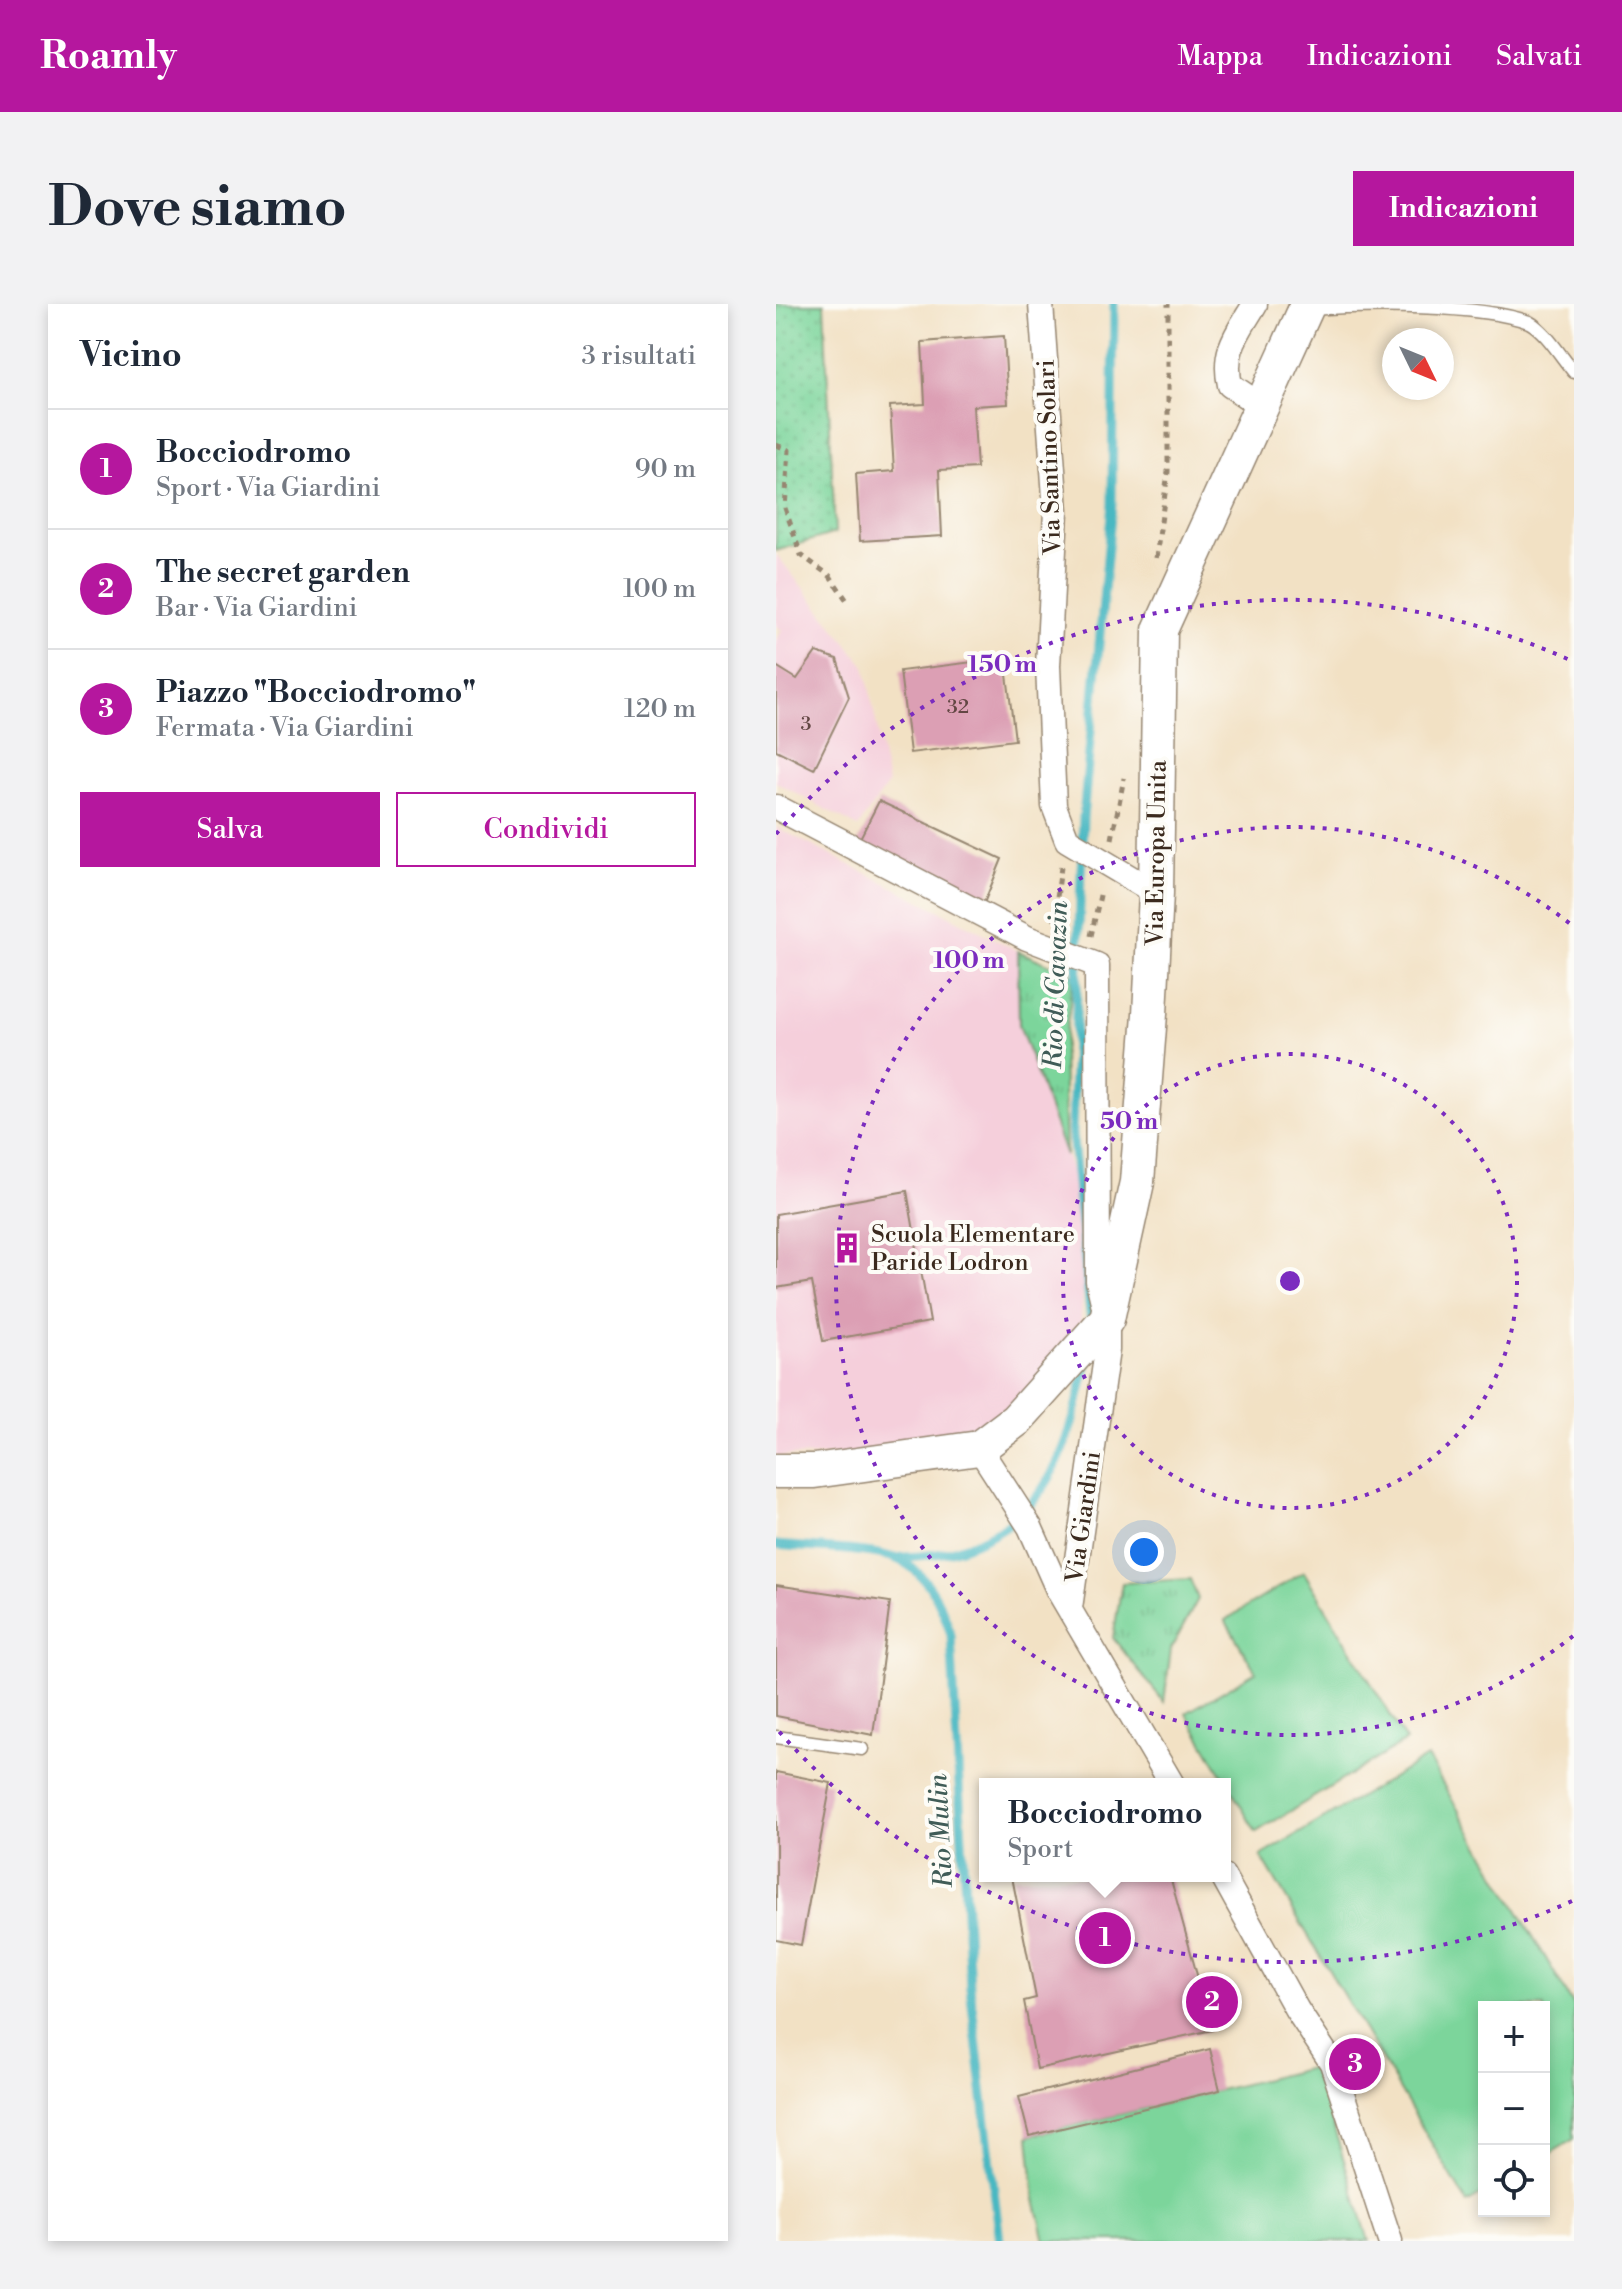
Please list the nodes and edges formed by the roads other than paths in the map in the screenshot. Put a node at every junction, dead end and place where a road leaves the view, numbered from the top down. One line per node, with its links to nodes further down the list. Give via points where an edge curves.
1 (1041, 304): 7 (street, Via Santino Solari, via 1056,511 1048,666 1054,806 1067,840)
2 (1255, 304): 5 (street, via 1225,364 1230,385)
3 (1307, 306): 4 (lane, via 1494,308 1532,323); 5 (main road, Via Europa Unita)
4 (1574, 372)
5 (1261, 406): 7 (main road, Via Europa Unita, via 1160,630)
6 (776, 807): 8 (street, Via Giardini, via 1027,938 1091,963 1098,1281)
7 (1156, 893): 8 (main road, Via Europa Unita, via 1137,1182)
8 (1107, 1319): 9 (main road, via 1016,1420); 11 (street, Via Giardini)
9 (979, 1448): 10 (main road, via 814,1471); 11 (street, via 1030,1527)
10 (776, 1471)
11 (1070, 1608): 14 (street, Via Giardini)
12 (776, 1737): 13 (lane)
13 (862, 1749)
14 (1169, 1778)
15 (1226, 1882): 16 (street, via 1332,2063)
16 (1390, 2241)

